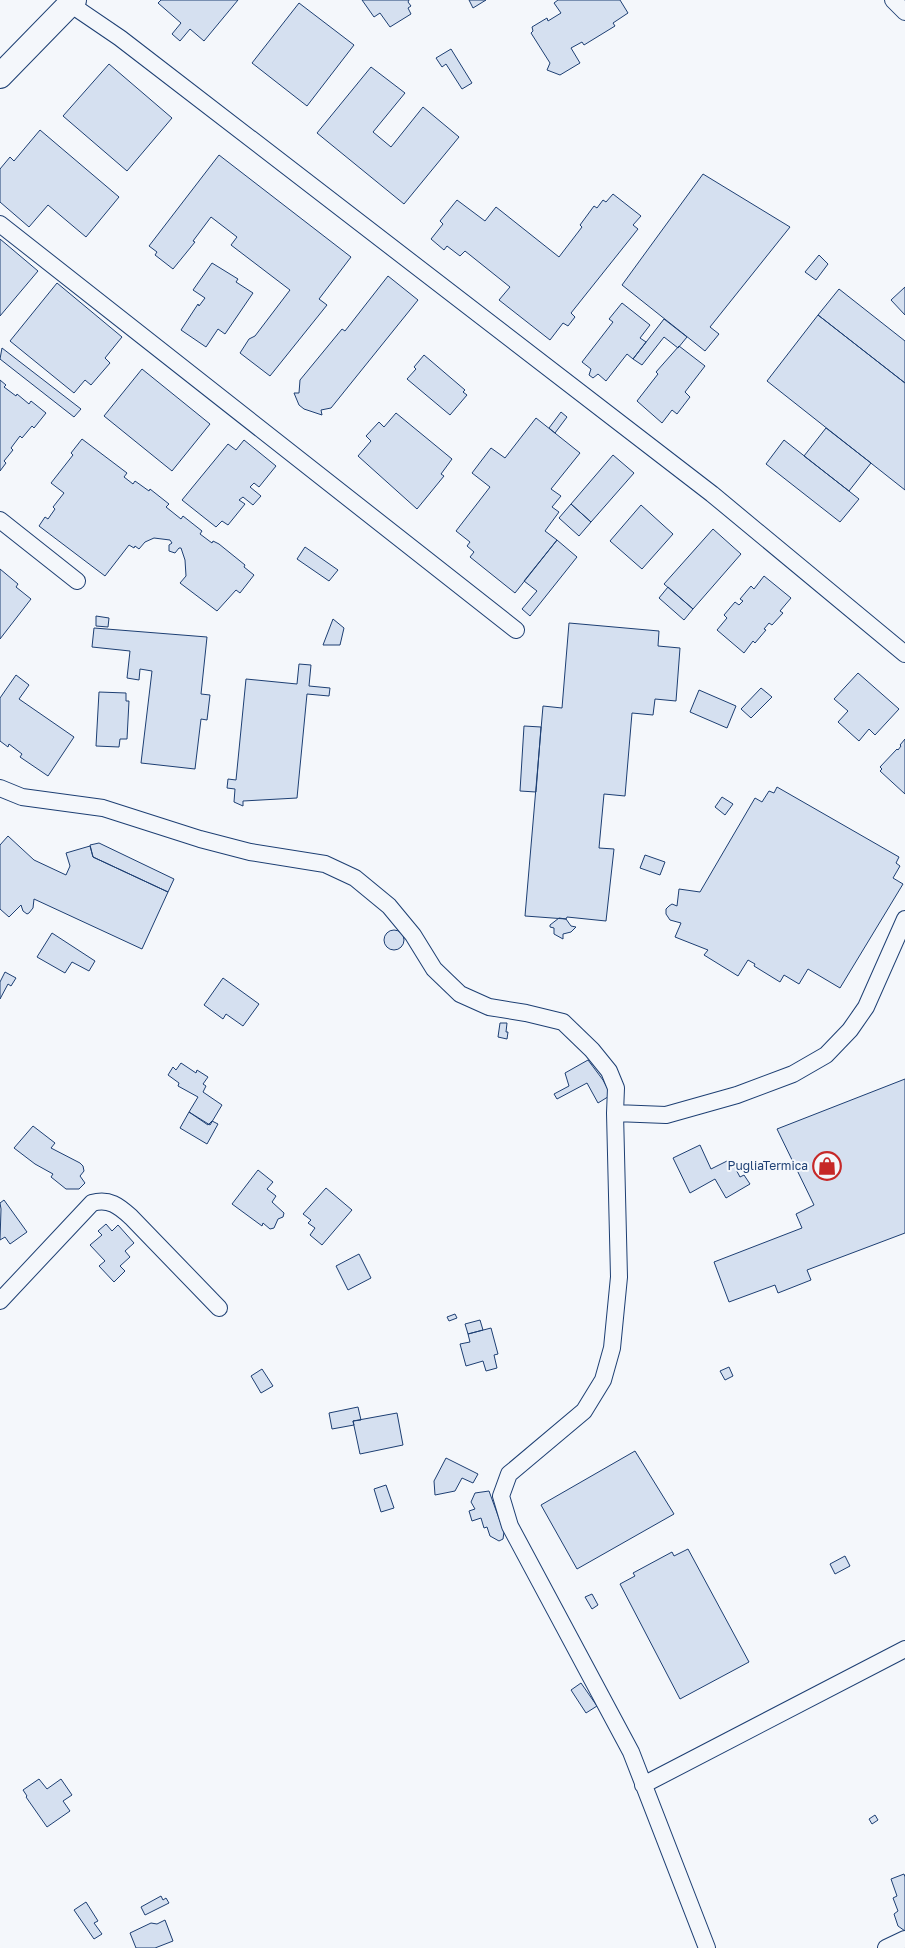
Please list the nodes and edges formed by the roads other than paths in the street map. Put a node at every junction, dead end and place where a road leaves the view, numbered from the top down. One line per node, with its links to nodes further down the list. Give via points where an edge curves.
1 (894, 0): 3 (street)
2 (72, 2): 4 (main road); 9 (street, via 712,494)
3 (905, 12)
4 (0, 76)
5 (0, 224): 8 (street)
6 (0, 520): 7 (street)
7 (77, 581)
8 (516, 630)
9 (905, 654)
10 (0, 788): 12 (street, via 22,797 103,808 250,852 325,864 355,878 389,906 413,935 434,970 460,994 489,1007 563,1022 610,1071 616,1088)
11 (905, 919): 12 (street, via 866,1008 826,1055 793,1074 737,1095 666,1115)
12 (616, 1113): 16 (street, via 620,1277 612,1348 603,1380 584,1411 509,1474 501,1496 510,1526 631,1752)
13 (0, 1301): 14 (street, via 92,1203 101,1200 116,1204 132,1217)
14 (219, 1308)
15 (905, 1649): 16 (street)
16 (643, 1785): 18 (street)
17 (905, 1939): 19 (street)
18 (707, 1948)
19 (886, 1948)

